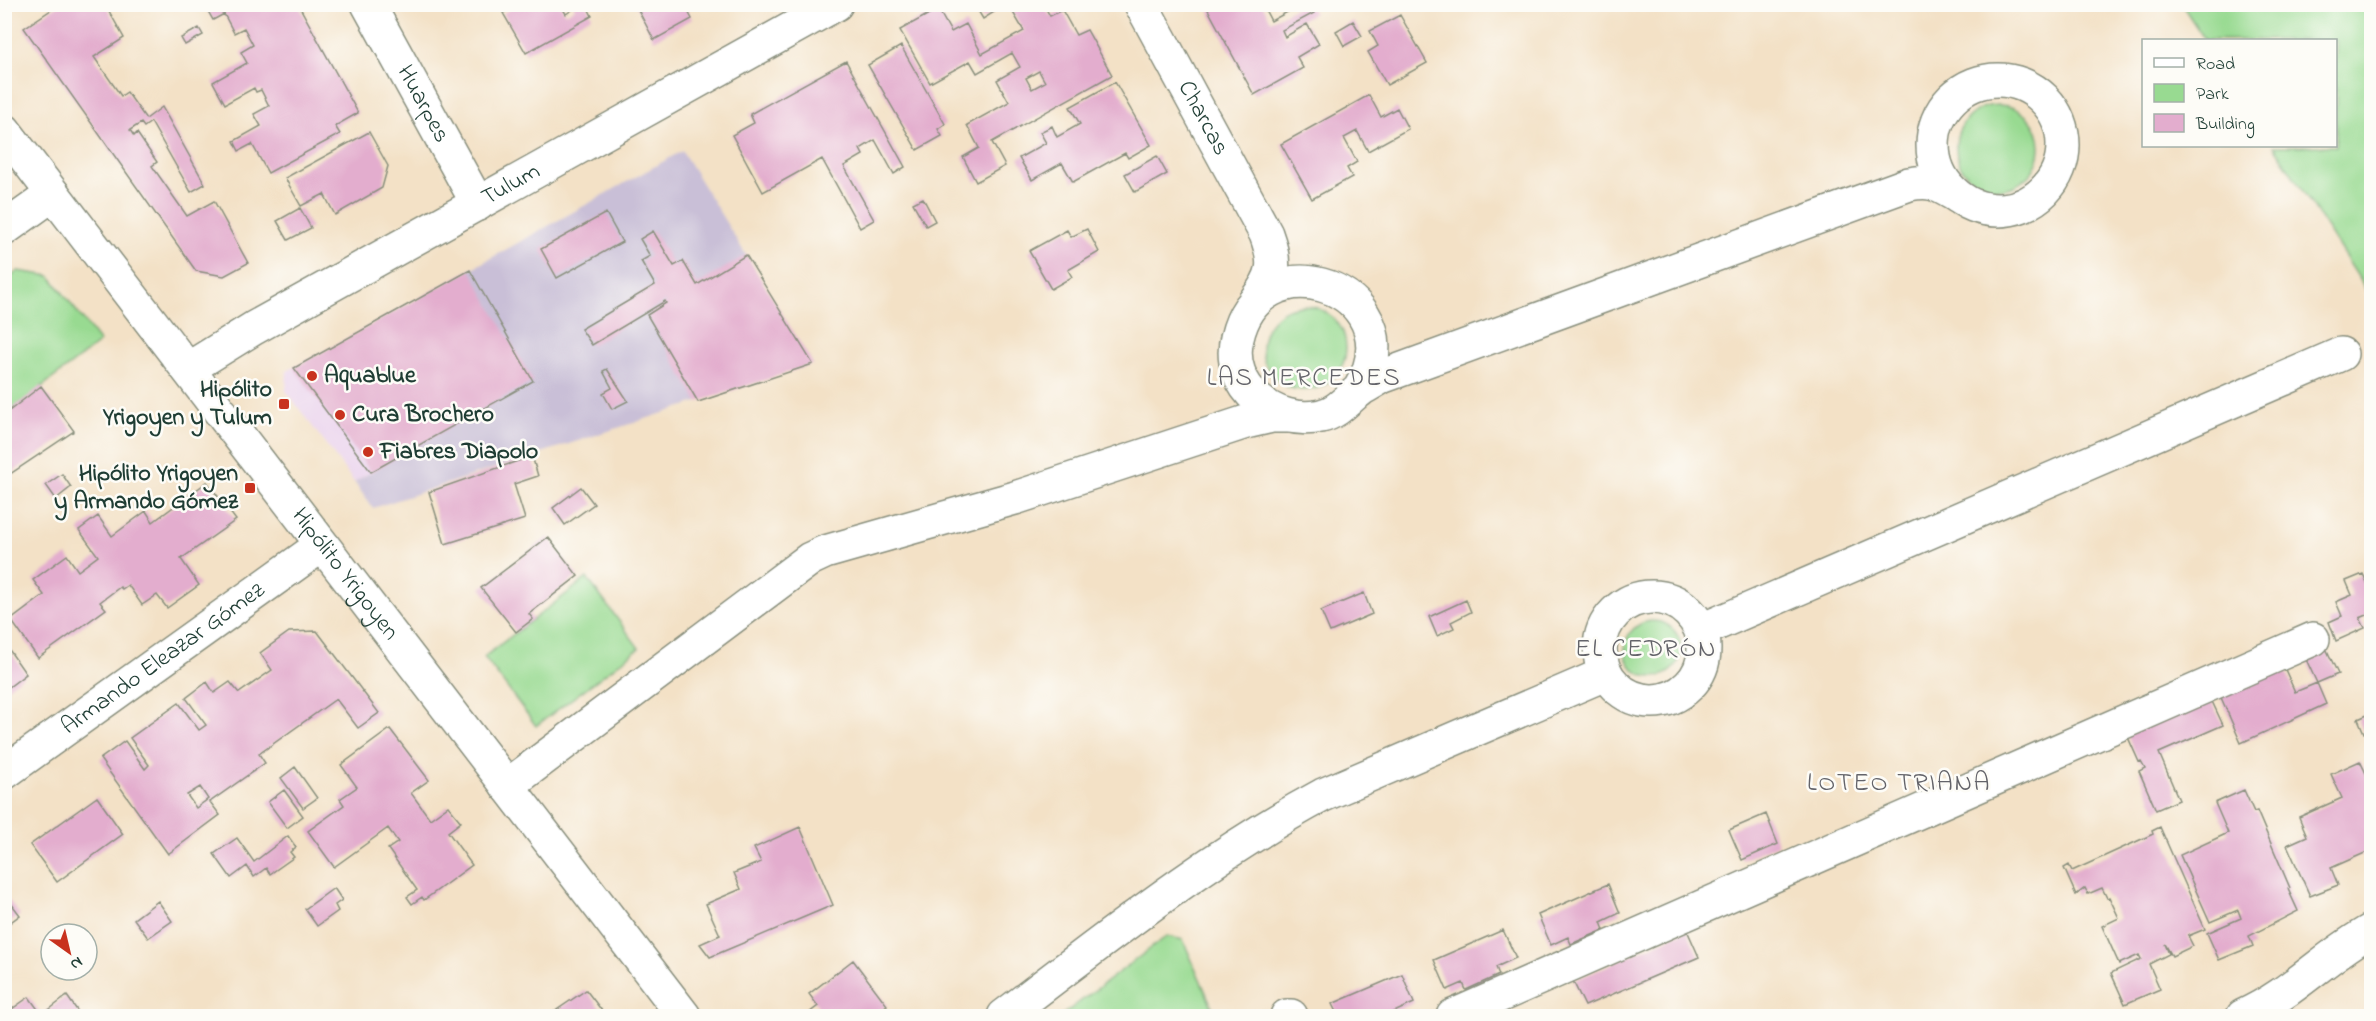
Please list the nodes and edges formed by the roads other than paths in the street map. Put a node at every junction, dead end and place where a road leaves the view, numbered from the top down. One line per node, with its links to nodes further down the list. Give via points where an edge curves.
1 (368, 4): 9 (street, Huarpes)
2 (836, 4): 9 (street, Tulum)
3 (1141, 4): 11 (street, Charcas)
4 (4, 130): 7 (street, Hipólito Yrigoyen)
5 (1933, 142): 6 (street, via 1926,166); 8 (street, via 1935,162 1943,181); 8 (street, via 1937,122 1947,105 1962,90 1981,82 2021,84 2039,94 2052,109 2063,148 2059,168 2033,200 2014,208 1994,210 1974,206)
6 (1909, 184): 8 (street, via 1934,182); 16 (street)
7 (53, 194): 10 (street); 17 (street, Hipólito Yrigoyen)
8 (1957, 196)
9 (478, 204): 17 (street, Tulum)
10 (4, 229)
11 (1270, 244): 12 (street, via 1293,271); 13 (street, via 1272,273)
12 (1319, 283): 13 (street, via 1275,287); 14 (street, via 1340,291 1357,307 1368,326)
13 (1256, 300): 18 (street, via 1243,318 1236,340 1236,362)
14 (1371, 342): 16 (street, via 1398,359); 19 (street, via 1369,370)
15 (2341, 354): 23 (street)
16 (1424, 362): 19 (street, via 1382,377)
17 (188, 369): 22 (street, Hipólito Yrigoyen)
18 (1244, 384): 20 (street, via 1258,401); 21 (street, via 1244,408)
19 (1359, 391): 20 (street, via 1322,416)
20 (1288, 416): 21 (street, via 1261,418)
21 (1227, 428): 27 (street, via 1015,498 810,559)
22 (322, 544): 26 (street, Armando Eleazar Gómez); 27 (street, Hipólito Yrigoyen)
23 (1702, 630): 25 (street, via 1705,656 1697,677 1682,693 1661,701 1639,700 1620,690); 25 (street, via 1694,615 1676,601 1655,595 1633,600 1614,612 1603,630 1599,652)
24 (2313, 639): 31 (street)
25 (1605, 674): 30 (street, via 1285,815 1161,897)
26 (4, 773)
27 (507, 786): 29 (street, Hipólito Yrigoyen)
28 (2372, 930): 32 (street)
29 (684, 1017)
30 (1004, 1017)
31 (1453, 1017)
32 (2243, 1017)

